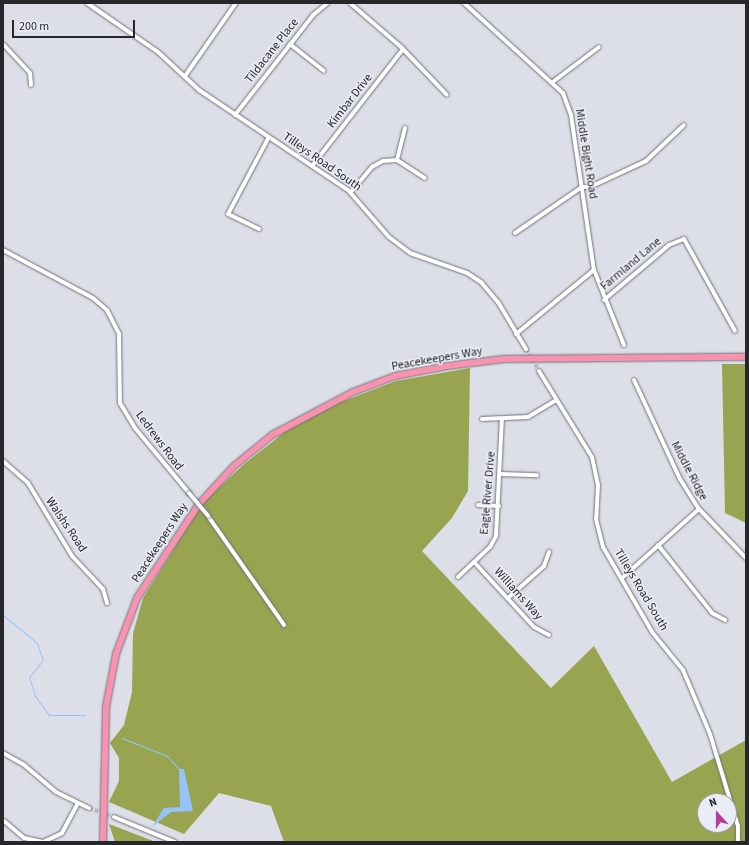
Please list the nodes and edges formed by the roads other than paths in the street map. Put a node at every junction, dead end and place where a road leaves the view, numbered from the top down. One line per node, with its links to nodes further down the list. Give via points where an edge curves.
1 (87, 3): 11 (street, Tilleys Road South, via 158,52)
2 (236, 3): 11 (street)
3 (328, 3): 7 (street, Tildacane Place)
4 (350, 3): 9 (street)
5 (464, 3): 12 (street, Middle Bight Road)
6 (3, 44): 13 (street, via 30,73)
7 (290, 44): 10 (street); 15 (street, Tildacane Place)
8 (599, 47): 12 (street)
9 (403, 49): 14 (street); 20 (street, Kimbar Drive)
10 (324, 71)
11 (185, 76): 15 (street, Tilleys Road South)
12 (554, 81): 22 (street, Middle Bight Road, via 563,93 571,115)
13 (31, 85)
14 (447, 96)
15 (235, 115): 18 (street, Tilleys Road South)
16 (684, 125): 22 (street, via 646,161 590,187)
17 (405, 128): 19 (street)
18 (269, 137): 20 (street, Tilleys Road South); 24 (street, via 228,214)
19 (397, 160): 21 (street); 23 (street, via 372,167)
20 (312, 166): 23 (street, Tilleys Road South)
21 (425, 178)
22 (582, 187): 25 (street); 27 (street, Middle Bight Road)
23 (351, 192): 30 (street, Tilleys Road South, via 389,237 410,253 468,273 481,282 498,302)
24 (258, 229)
25 (515, 233)
26 (3, 250): 54 (street, Ledrews Road, bridge, via 93,298 107,310 119,334 120,403 135,428 208,516)
27 (594, 270): 28 (street, Middle Bight Road); 30 (street)
28 (604, 300): 29 (street, Farmland Lane, via 669,245 684,239); 31 (street, Middle Bight Road, via 624,337)
29 (735, 331)
30 (516, 334): 32 (street, Tilleys Road South)
31 (624, 345)
32 (526, 349)
33 (746, 357): 61 (highway, Peacekeepers Way, via 504,359 447,366 395,376 353,392 272,435 234,466 199,504 137,598 116,654 106,707)
34 (539, 371): 36 (street, Tilleys Road South)
35 (634, 380): 44 (street, Middle Ridge, via 680,479)
36 (556, 400): 38 (street, via 531,416); 50 (street, Tilleys Road South, via 592,457 598,485 598,531)
37 (482, 419): 38 (street)
38 (502, 419): 40 (street, Eagle River Drive)
39 (3, 461): 52 (street, Walshs Road, via 28,483 72,556 103,589)
40 (501, 474): 41 (street); 43 (street, Eagle River Drive)
41 (537, 475)
42 (478, 505): 43 (street)
43 (499, 506): 48 (street, Eagle River Drive, via 494,540)
44 (698, 509): 45 (street); 47 (street, Middle Ridge)
45 (658, 545): 50 (street); 53 (street, via 710,611)
46 (549, 552): 51 (street, via 544,566)
47 (746, 558)
48 (474, 562): 49 (street, Eagle River Drive); 51 (street, Williams Way)
49 (458, 577)
50 (622, 578): 63 (street, Tilleys Road South, via 652,632 683,670 710,734 738,826)
51 (508, 598): 55 (street, Williams Way, via 536,630)
52 (107, 603)
53 (725, 620)
54 (284, 625)
55 (550, 635)
56 (3, 753): 57 (street, via 23,764 56,792)
57 (78, 803): 58 (street); 60 (street, via 62,833 43,842 24,838)
58 (89, 808)
59 (114, 817): 62 (street)
60 (4, 821)
61 (102, 842)
62 (176, 842)
63 (738, 842)

